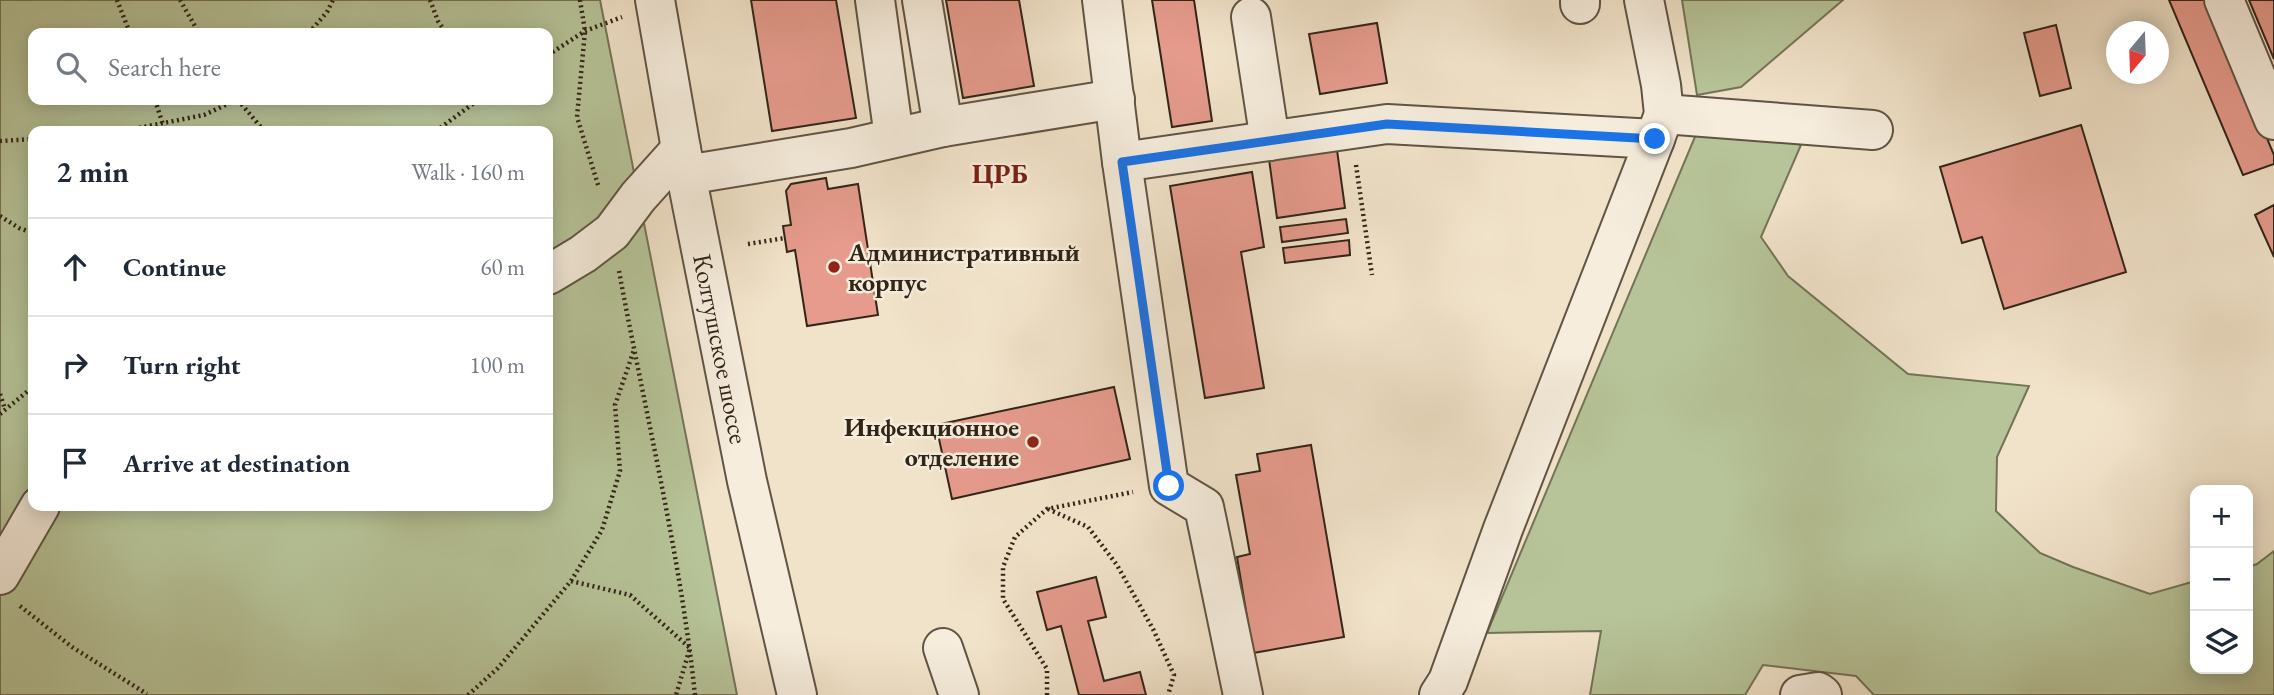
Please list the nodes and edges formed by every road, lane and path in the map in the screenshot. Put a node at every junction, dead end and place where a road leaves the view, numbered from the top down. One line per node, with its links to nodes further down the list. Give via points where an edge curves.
1 (117, 0): 13 (path)
2 (180, 0): 14 (path)
3 (333, 0): 15 (path)
4 (430, 0): 16 (path)
5 (580, 0): 17 (path)
6 (875, 0): 34 (street)
7 (922, 0): 30 (street)
8 (1102, 0): 19 (street)
9 (1644, 0): 31 (street, via 1661,85)
10 (2224, 0): 24 (street)
11 (655, 2): 17 (path); 38 (street, Колтушское шоссе)
12 (1251, 17): 37 (street)
13 (128, 28)
14 (197, 28)
15 (313, 28)
16 (443, 28)
17 (585, 32): 18 (path); 42 (path, via 577,117)
18 (553, 52)
19 (1115, 99): 30 (street); 39 (street)
20 (157, 105): 25 (path)
21 (226, 105): 25 (path, via 204,115)
22 (241, 105): 28 (path)
23 (471, 105): 29 (path)
24 (2274, 120)
25 (163, 123): 26 (path); 27 (path)
26 (148, 126)
27 (164, 126)
28 (260, 126)
29 (443, 126)
30 (943, 127): 34 (street)
31 (1659, 127): 32 (street, via 1387,124); 33 (street); 68 (street)
32 (1350, 129): 37 (street); 46 (path)
33 (1873, 130)
34 (894, 138): 38 (street, via 851,148)
35 (28, 139): 36 (path)
36 (0, 141)
37 (1270, 141): 39 (street)
38 (683, 162): 42 (street, via 638,197); 63 (street, Колтушское шоссе, via 747,481)
39 (1122, 162): 52 (street)
40 (0, 216): 41 (path)
41 (28, 231)
42 (612, 232): 45 (street); 47 (path)
43 (785, 238): 44 (path)
44 (748, 244)
45 (553, 272)
46 (1372, 275)
47 (634, 349): 55 (path, via 615,405 620,471 602,530); 57 (path)
48 (28, 391): 50 (path)
49 (0, 394): 50 (path)
50 (5, 410): 51 (path)
51 (0, 414)
52 (1169, 486): 53 (path); 67 (street, via 1205,507)
53 (1048, 509): 65 (path, via 1015,537 1003,567 1003,599 1047,669); 66 (path, via 1088,527 1117,565 1174,675)
54 (38, 511): 56 (street)
55 (571, 581): 57 (path, via 630,595); 60 (path, via 498,668)
56 (5, 587): 59 (path, via 72,647)
57 (690, 648): 61 (path); 62 (path)
58 (943, 648): 64 (street)
59 (147, 694)
60 (468, 695)
61 (676, 695)
62 (695, 695)
63 (797, 695)
64 (959, 695)
65 (1047, 695)
66 (1168, 695)
67 (1243, 695)
68 (1439, 695)
69 (1800, 695): 70 (street)
70 (1822, 695)

